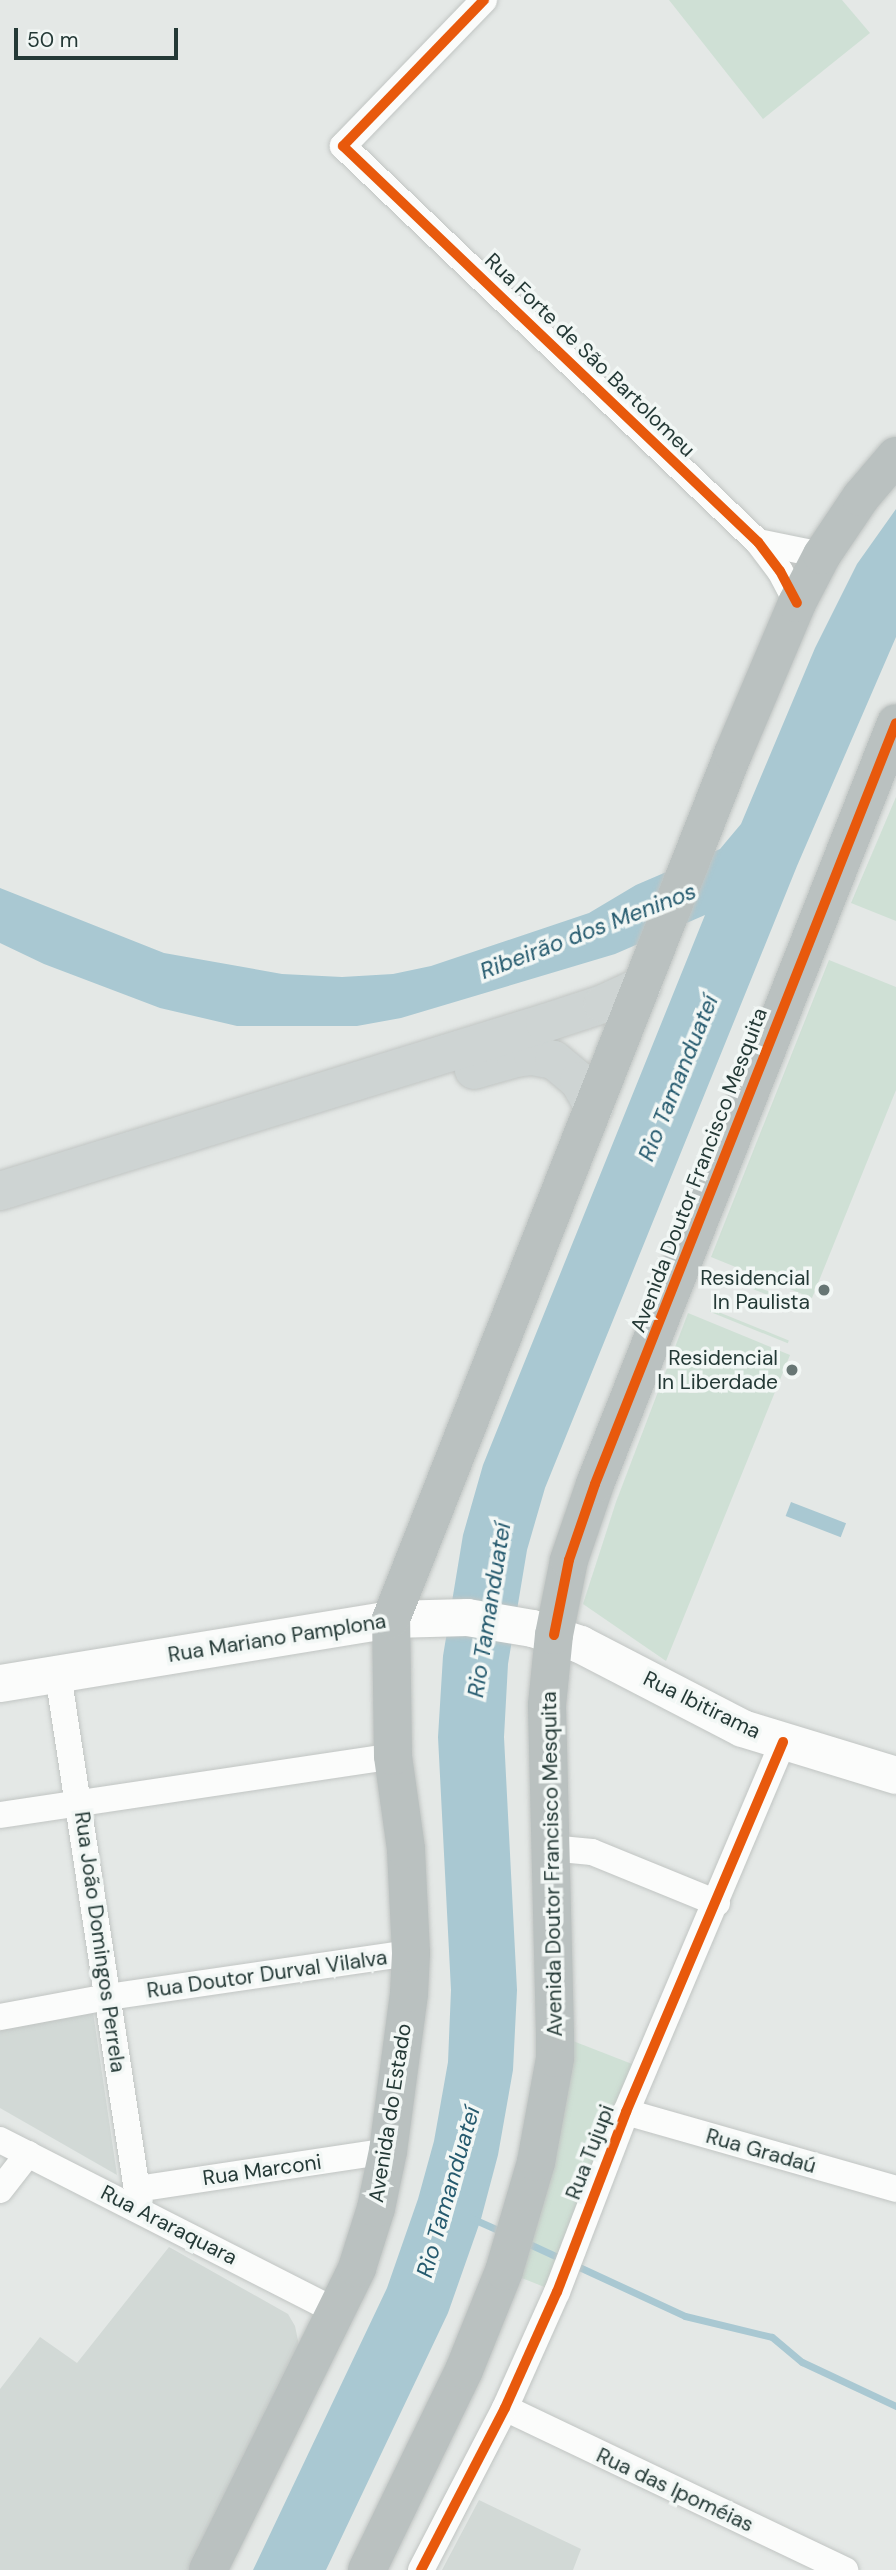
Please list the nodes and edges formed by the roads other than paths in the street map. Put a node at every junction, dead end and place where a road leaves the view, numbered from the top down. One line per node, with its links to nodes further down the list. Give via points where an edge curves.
1 (484, 0): 3 (street, Rua Forte de São Bartolomeu, via 343,146)
2 (896, 456): 4 (highway)
3 (758, 542): 4 (street); 5 (street, Rua Forte de São Bartolomeu)
4 (822, 555): 5 (highway)
5 (797, 603): 7 (highway)
6 (896, 723): 12 (highway, Avenida Doutor Francisco Mesquita, via 595,1484)
7 (642, 986): 8 (highway); 9 (main road, via 580,1012)
8 (594, 1107): 10 (main road, via 579,1081 554,1060 516,1058); 11 (highway)
9 (0, 1191)
10 (0, 1217)
11 (407, 1618): 12 (main road, Rua Mariano Pamplona, via 467,1617); 13 (main road, Rua Mariano Pamplona); 16 (highway, Avenida do Estado)
12 (543, 1632): 15 (main road, Rua Ibitirama, via 588,1648 721,1719); 20 (highway, Avenida Doutor Francisco Mesquita)
13 (58, 1674): 14 (main road, Rua Mariano Pamplona); 18 (street, Rua João Domingos Perrela)
14 (0, 1683)
15 (783, 1742): 17 (main road, Rua Ibitirama); 21 (street, Rua Tujupi)
16 (393, 1756): 18 (street); 22 (highway, Avenida do Estado, via 406,1849)
17 (896, 1775)
18 (79, 1802): 19 (street); 23 (street, Rua João Domingos Perrela)
19 (0, 1815)
20 (551, 1848): 21 (street, via 592,1852); 35 (highway, Avenida Doutor Francisco Mesquita, via 555,2058 536,2162 504,2271 464,2370)
21 (717, 1902): 25 (street, Rua Tujupi)
22 (411, 1953): 23 (street, Rua Doutor Durval Vilalva); 27 (highway, Avenida do Estado)
23 (108, 1997): 24 (street, Rua Doutor Durval Vilalva); 31 (street, Rua João Domingos Perrela)
24 (0, 2017)
25 (625, 2112): 29 (street, Rua Gradaú); 33 (street, Rua Tujupi, via 557,2292)
26 (0, 2140): 28 (street, Rua Araraquara)
27 (388, 2151): 31 (street, Rua Marconi); 32 (highway, Avenida do Estado, via 368,2239)
28 (28, 2154): 30 (street); 31 (street, Rua Araraquara)
29 (896, 2189)
30 (0, 2190)
31 (138, 2199): 32 (street, Rua Araraquara)
32 (337, 2312): 34 (highway, Avenida do Estado)
33 (505, 2409): 36 (street, Rua Tujupi); 37 (street, Rua das Ipoméias)
34 (208, 2570)
35 (367, 2570)
36 (421, 2570)
37 (845, 2570)

